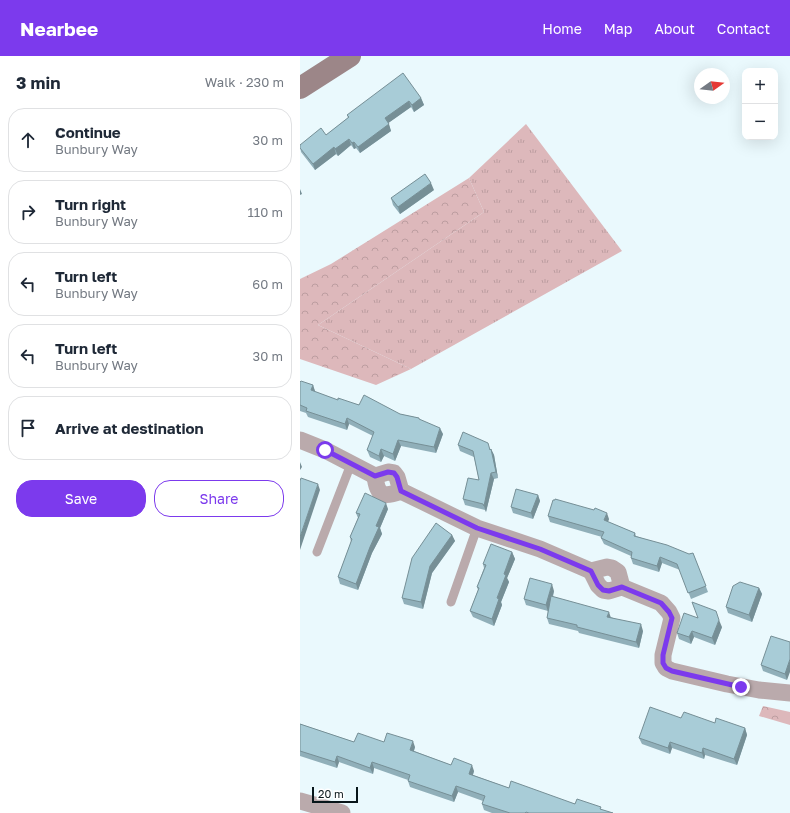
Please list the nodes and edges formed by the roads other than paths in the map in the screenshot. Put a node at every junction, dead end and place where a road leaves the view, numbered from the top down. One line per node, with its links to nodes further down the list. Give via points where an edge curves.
1 (350, 56): 2 (main road)
2 (300, 88)
3 (300, 440): 4 (street)
4 (351, 464): 5 (street, via 375,476 394,473 401,491); 6 (lane)
5 (477, 528): 7 (lane); 8 (street, via 540,549 591,571 612,568 618,572 622,587 661,603 672,618 663,655 666,668 727,684)
6 (317, 552)
7 (451, 602)
8 (790, 693)
9 (300, 801): 10 (street)
10 (342, 813)

